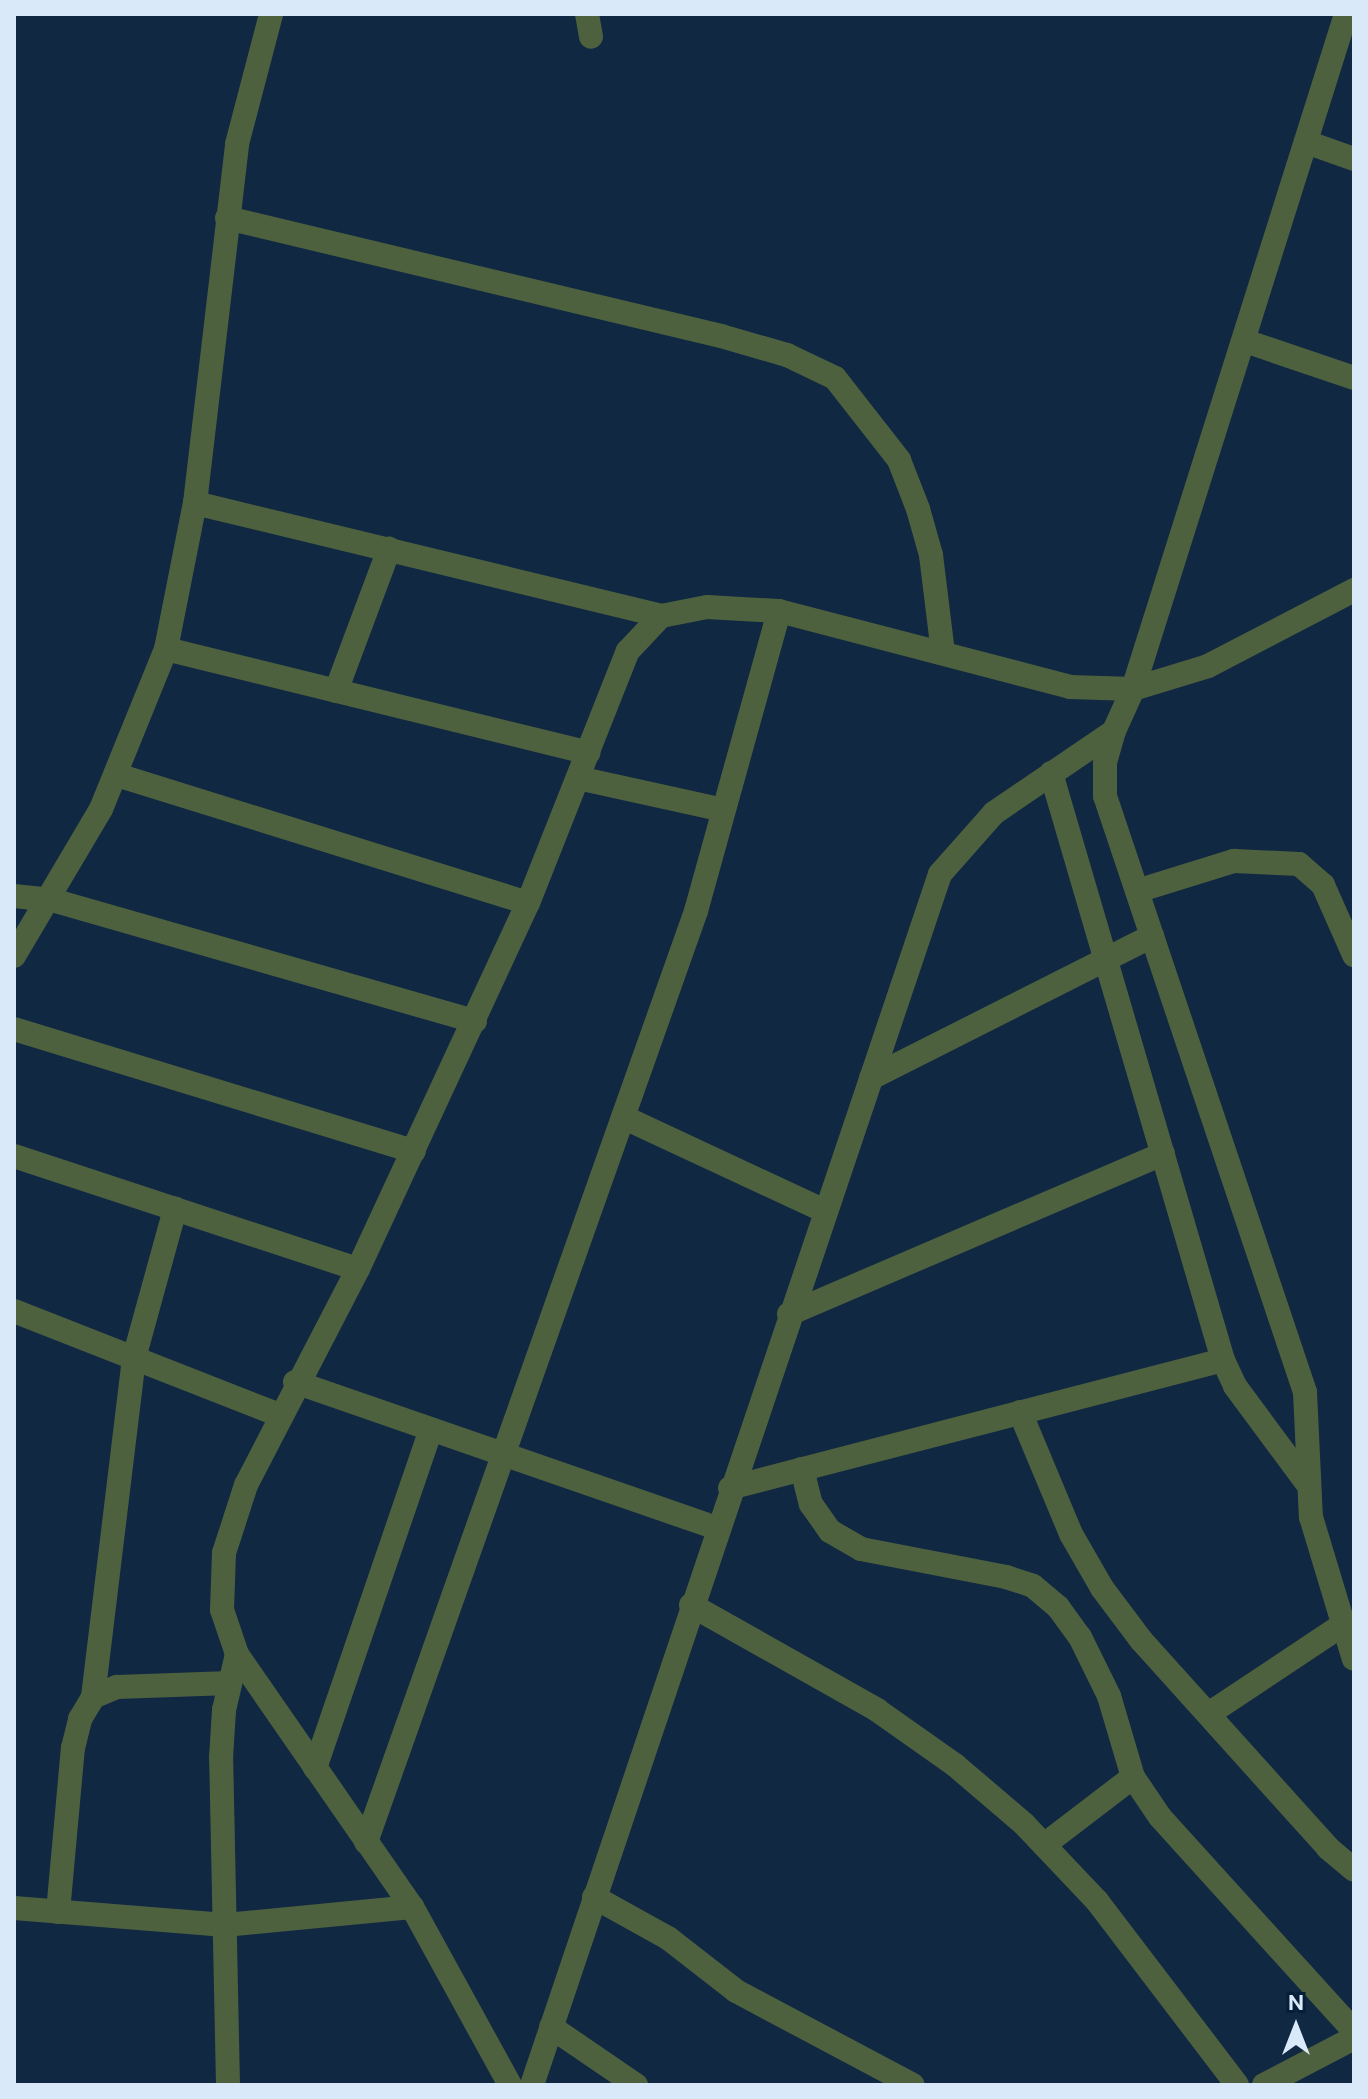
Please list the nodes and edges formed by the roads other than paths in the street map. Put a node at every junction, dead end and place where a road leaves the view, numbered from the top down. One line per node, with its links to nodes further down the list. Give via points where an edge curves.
1 (271, 14): 5 (street, via 250,81)
2 (1346, 14): 3 (street)
3 (1306, 142): 4 (street); 6 (street)
4 (1354, 159)
5 (227, 218): 8 (street); 14 (street, via 721,336 787,355 835,378 899,460 931,555)
6 (1245, 341): 7 (street); 15 (street)
7 (1354, 378)
8 (195, 503): 9 (street); 13 (street)
9 (389, 549): 12 (street); 16 (street)
10 (1354, 590): 15 (street, via 1208,666)
11 (779, 611): 12 (street, via 707,607); 14 (street); 22 (street)
12 (661, 616): 18 (street, via 628,651)
13 (166, 649): 16 (street); 20 (street)
14 (943, 653): 15 (street, via 1070,687)
15 (1133, 689): 17 (street)
16 (336, 691): 18 (street)
17 (1114, 731): 19 (street); 23 (street, via 1105,763 1105,796)
18 (588, 753): 21 (street)
19 (1051, 773): 30 (street); 33 (street, via 994,813 940,874)
20 (117, 775): 25 (street); 26 (street)
21 (578, 778): 22 (street); 26 (street)
22 (724, 810): 34 (street, via 696,911)
23 (1137, 891): 27 (street); 28 (street, via 1234,861 1299,864 1323,885)
24 (14, 896): 25 (street)
25 (52, 900): 29 (street); 31 (street)
26 (528, 903): 31 (street)
27 (1152, 936): 30 (street); 51 (street, via 1305,1392)
28 (1354, 955)
29 (14, 956)
30 (1107, 963): 33 (street); 36 (street)
31 (475, 1021): 35 (street)
32 (14, 1029): 35 (street)
33 (871, 1078): 39 (street)
34 (623, 1117): 39 (street); 49 (street)
35 (414, 1151): 40 (street)
36 (1163, 1154): 42 (street); 44 (street)
37 (14, 1156): 38 (street)
38 (175, 1209): 40 (street); 43 (street)
39 (825, 1211): 42 (street)
40 (358, 1269): 45 (street)
41 (14, 1311): 43 (street)
42 (789, 1314): 52 (street)
43 (134, 1358): 47 (street); 59 (street)
44 (1223, 1360): 46 (street); 51 (street, via 1241,1395)
45 (295, 1382): 47 (street); 48 (street)
46 (1020, 1412): 50 (street); 60 (street, via 1071,1534 1102,1588 1141,1640)
47 (279, 1415): 56 (street, via 246,1485 224,1553 222,1610)
48 (431, 1429): 49 (street); 61 (street)
49 (501, 1453): 53 (street); 63 (street)
50 (802, 1469): 52 (street); 62 (street, via 817,1513 830,1531 861,1549 1006,1577 1033,1586 1058,1607 1080,1637 1109,1696)
51 (1306, 1482): 55 (street)
52 (730, 1488): 53 (street)
53 (717, 1528): 54 (street)
54 (691, 1605): 64 (street, via 877,1710 955,1765); 66 (street)
55 (1341, 1626): 57 (street); 60 (street)
56 (237, 1654): 58 (street); 61 (street)
57 (1354, 1659)
58 (230, 1683): 59 (street, via 117,1687); 70 (street, via 221,1758)
59 (93, 1697): 69 (street, via 80,1719 73,1748)
60 (1210, 1713): 65 (street, via 1328,1848)
61 (315, 1768): 63 (street)
62 (1133, 1777): 64 (street); 72 (street, via 1160,1817)
63 (366, 1842): 67 (street)
64 (1044, 1845): 79 (street, via 1097,1901)
65 (1354, 1870)
66 (594, 1897): 71 (street); 78 (street, via 668,1938 736,1991)
67 (412, 1907): 70 (street); 75 (street)
68 (14, 1908): 69 (street)
69 (58, 1912): 70 (street)
70 (225, 1925): 74 (street)
71 (551, 2027): 76 (street); 77 (street)
72 (1354, 2031)
73 (1354, 2038): 80 (street)
74 (228, 2085)
75 (510, 2085)
76 (532, 2085)
77 (636, 2085)
78 (913, 2085)
79 (1237, 2085)
80 (1264, 2085)

